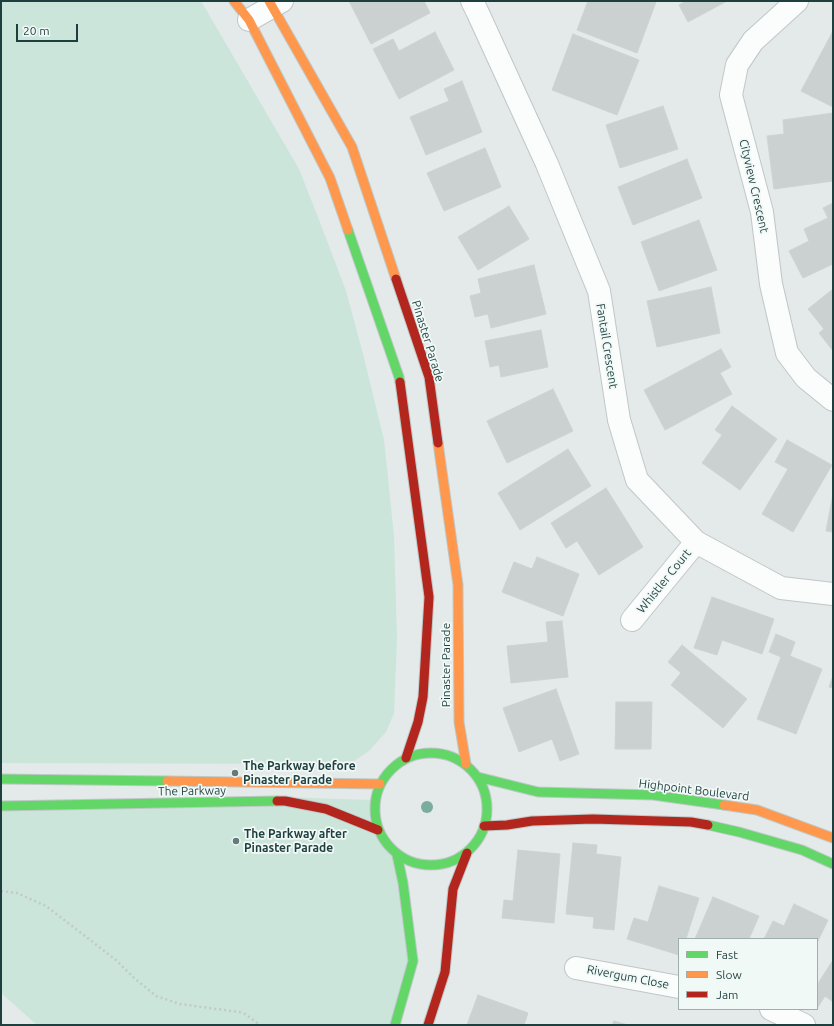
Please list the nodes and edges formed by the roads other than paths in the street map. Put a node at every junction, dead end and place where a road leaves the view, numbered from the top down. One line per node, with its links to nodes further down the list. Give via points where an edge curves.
1 (234, 1): 5 (street, Pinaster Parade)
2 (472, 1): 7 (street, Fantail Crescent, via 548,164 599,291 619,420 637,480)
3 (797, 1): 6 (street, Cityview Crescent, via 753,41 736,65 731,95 762,212 771,284 787,354 806,378)
4 (275, 3): 5 (street); 11 (street, Pinaster Parade, via 352,147 429,377 458,585 458,722)
5 (249, 20): 10 (street, Pinaster Parade, via 330,178 399,377 429,597 423,698)
6 (833, 400)
7 (696, 542): 8 (street, Fantail Crescent, via 781,588); 9 (street, Whistler Court)
8 (833, 594)
9 (632, 620)
10 (406, 758): 11 (street, via 421,753 437,753 452,756); 14 (street, via 391,769)
11 (466, 764): 12 (street)
12 (478, 777): 16 (street, via 485,793 487,810); 18 (street, Highpoint Boulevard, via 538,792 653,794 757,810)
13 (1, 779): 14 (street, The Parkway)
14 (380, 784): 17 (street, via 374,814)
15 (1, 806): 17 (street, The Parkway, via 285,801 326,809)
16 (484, 826): 19 (street, via 478,840); 21 (street, via 593,819 691,822 802,850)
17 (378, 830): 20 (street, via 386,844)
18 (833, 838)
19 (467, 852): 20 (street, via 450,862 432,866 414,863); 26 (street, via 453,889 444,972)
20 (398, 855): 25 (street, via 413,961)
21 (833, 864)
22 (576, 968): 23 (street, Rivergum Close)
23 (678, 987)
24 (773, 1010): 27 (street)
25 (395, 1025)
26 (428, 1025)
27 (804, 1025)

